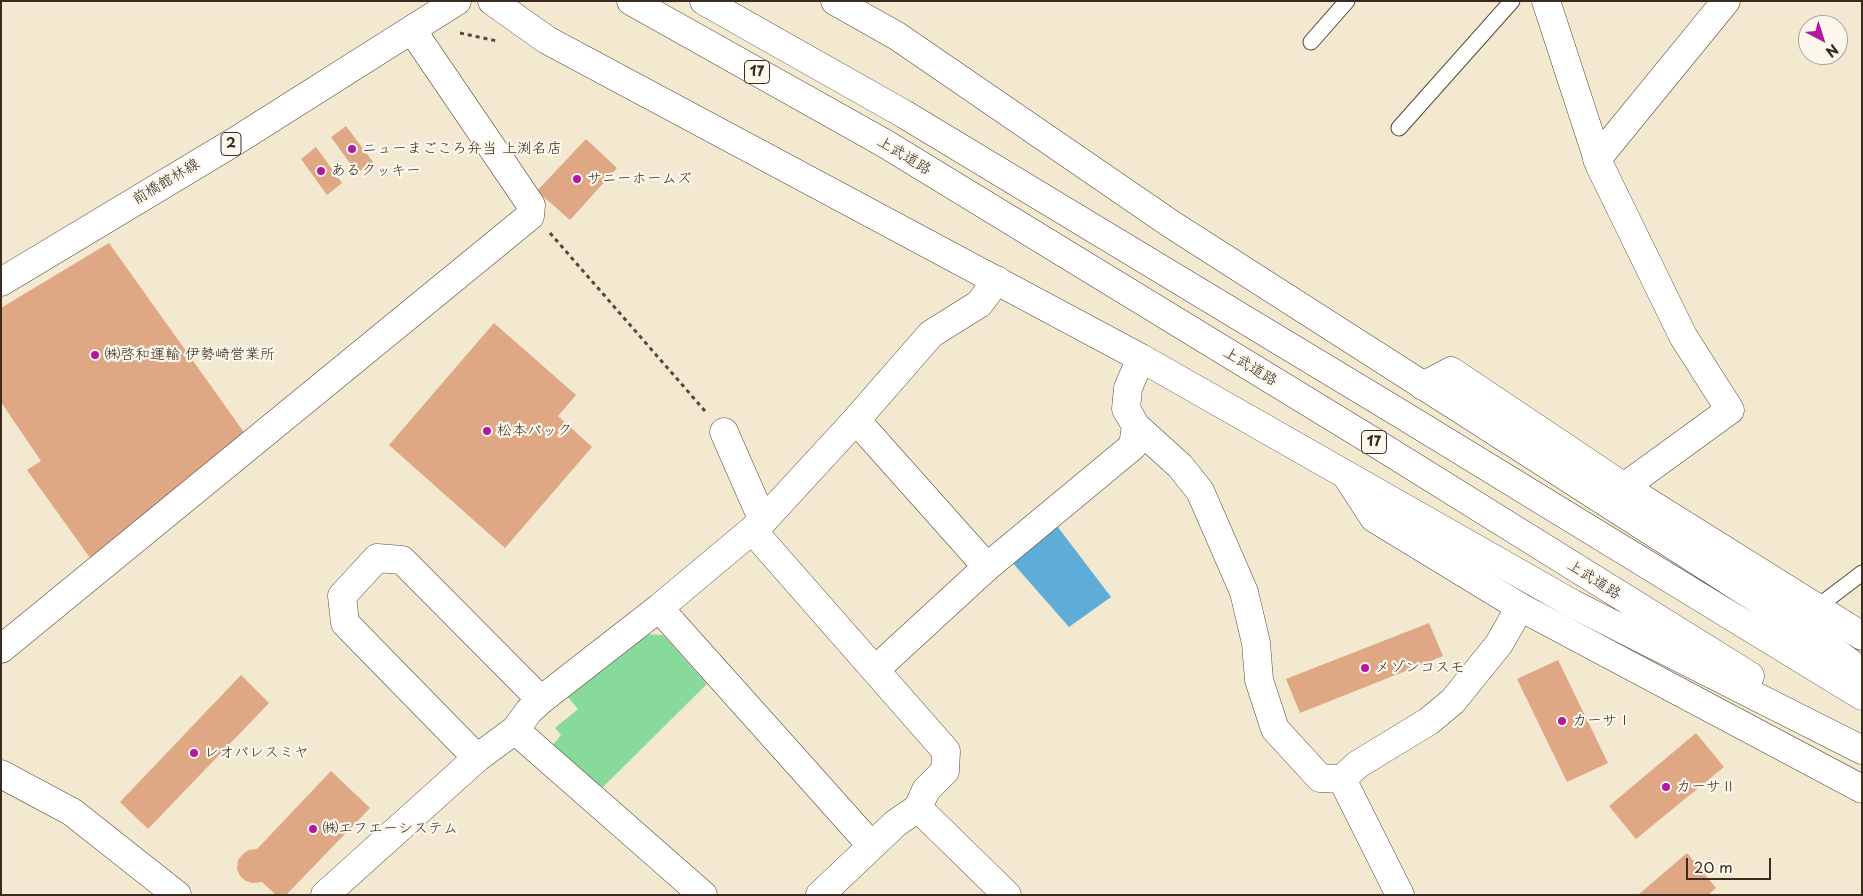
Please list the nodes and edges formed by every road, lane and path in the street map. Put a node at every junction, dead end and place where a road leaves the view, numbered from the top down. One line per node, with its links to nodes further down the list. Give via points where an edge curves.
1 (457, 1): 10 (main road, 前橋館林線 / 2)
2 (492, 1): 15 (main road, via 547,40)
3 (631, 1): 37 (main road, 上武道路 / 17, via 884,143)
4 (704, 1): 34 (main road, 17, via 904,114)
5 (835, 1): 18 (main road, via 897,36 1171,224)
6 (1347, 1): 11 (lane)
7 (1512, 1): 12 (lane)
8 (1546, 1): 13 (main road)
9 (1726, 1): 13 (main road)
10 (412, 30): 14 (main road, via 531,205); 16 (main road, 前橋館林線 / 2)
11 (1310, 42)
12 (1399, 128)
13 (1597, 159): 23 (main road, via 1683,336 1730,410)
14 (531, 210): 21 (path); 31 (main road, via 530,216)
15 (997, 280): 17 (main road); 19 (main road, via 979,304 931,334)
16 (1, 282)
17 (1142, 358): 20 (main road, via 1128,388 1126,409); 22 (main road)
18 (1423, 386): 23 (main road, via 1451,371); 33 (main road, via 1815,636)
19 (856, 420): 24 (main road); 25 (main road)
20 (1136, 426): 25 (main road, via 1133,446); 41 (main road, via 1180,466 1200,491 1244,592 1256,643 1259,680 1275,729 1320,778)
21 (724, 432): 24 (main road)
22 (1346, 474): 27 (main road, via 1374,518); 38 (main road, via 1573,604)
23 (1624, 487): 29 (main road)
24 (758, 526): 28 (main road); 32 (main road)
25 (987, 567): 32 (main road)
26 (1862, 573): 29 (lane)
27 (1520, 606): 41 (main road, via 1499,644 1453,701 1429,721 1357,765); 42 (main road)
28 (659, 608): 35 (main road); 44 (main road)
29 (1816, 608): 30 (main road)
30 (1862, 636)
31 (1, 649)
32 (876, 669): 43 (main road, via 946,751 945,771 926,790)
33 (1862, 672)
34 (1862, 696)
35 (541, 700): 36 (main road); 39 (main road, via 402,560 377,558 342,596 345,623)
36 (515, 730): 39 (main road); 47 (main road)
37 (1862, 744)
38 (1862, 750)
39 (477, 758): 46 (main road)
40 (1, 774): 45 (main road, via 72,812)
41 (1342, 779): 50 (main road)
42 (1862, 789)
43 (918, 808): 44 (main road); 49 (main road)
44 (872, 846): 48 (main road)
45 (177, 895)
46 (326, 895)
47 (703, 895)
48 (820, 895)
49 (1007, 895)
50 (1400, 895)

